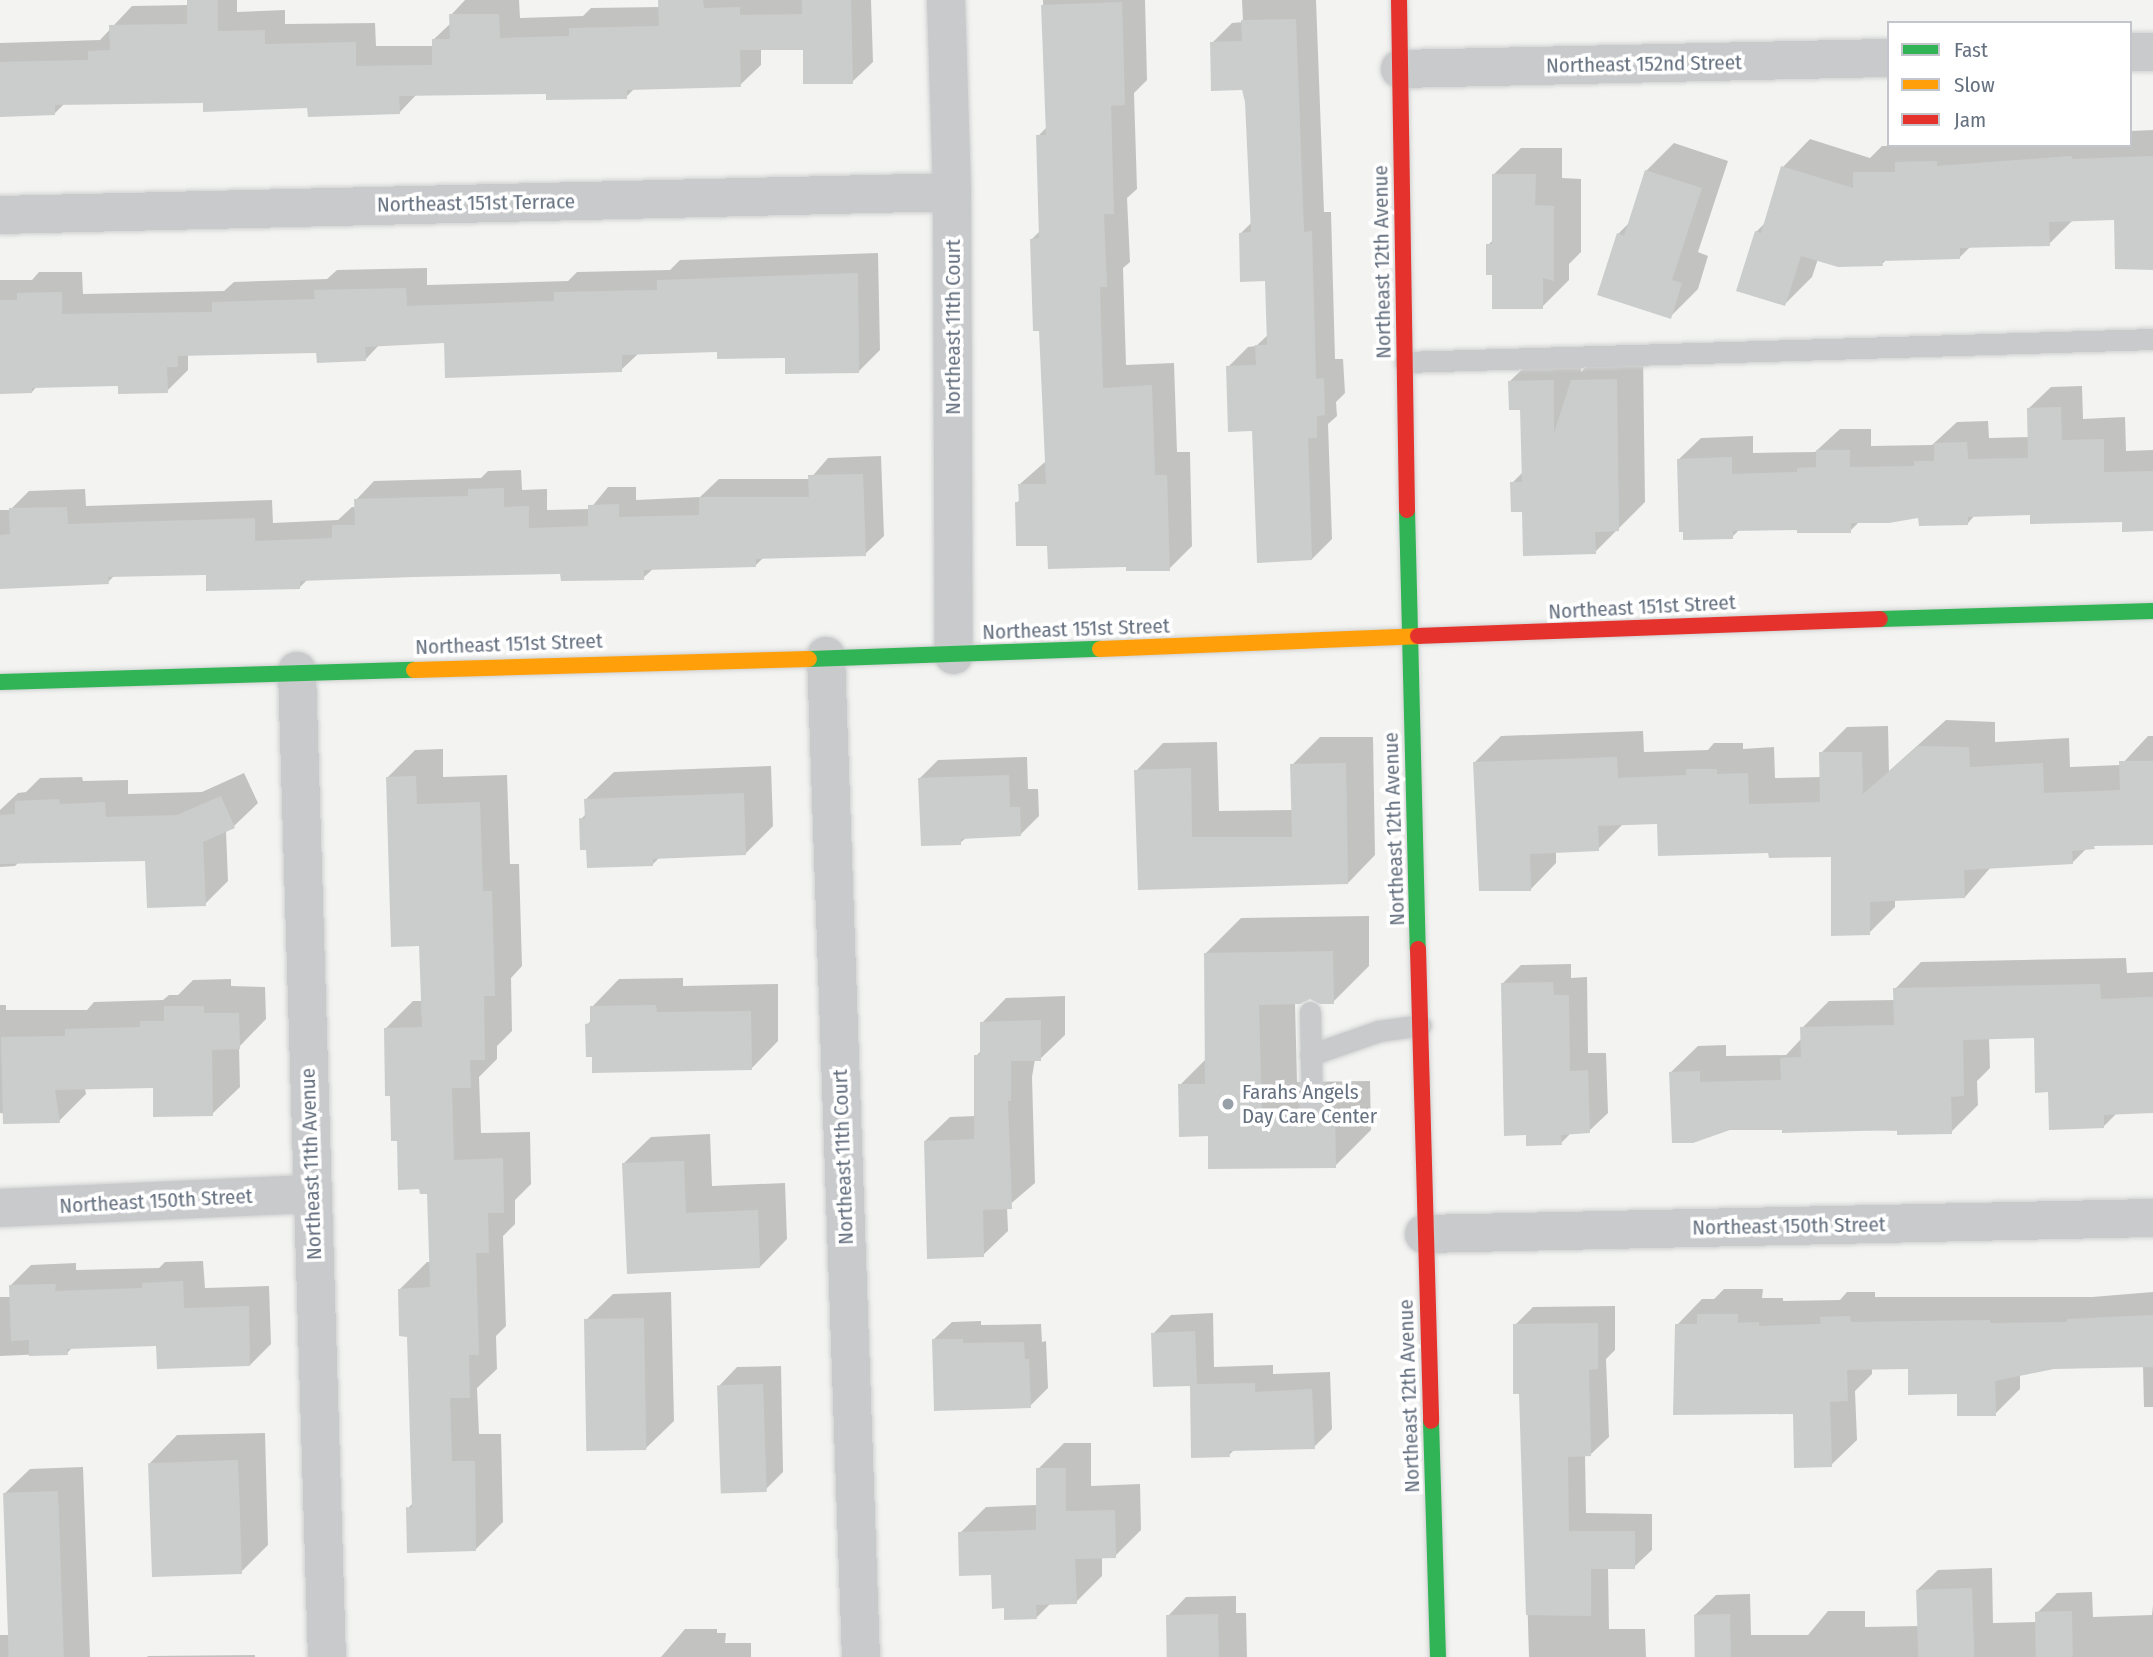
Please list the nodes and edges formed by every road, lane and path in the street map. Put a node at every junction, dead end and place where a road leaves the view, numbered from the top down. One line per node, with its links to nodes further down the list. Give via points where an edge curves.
1 (946, 0): 7 (street, Northeast 11th Court)
2 (1399, 0): 6 (street, Northeast 12th Avenue)
3 (2132, 52): 4 (street)
4 (2153, 52)
5 (1887, 58): 6 (street, Northeast 152nd Street)
6 (1400, 69): 10 (street, Northeast 12th Avenue)
7 (952, 192): 8 (street, Northeast 151st Terrace); 13 (street, Northeast 11th Court)
8 (0, 215)
9 (2153, 339): 10 (lane)
10 (1405, 362): 12 (street, Northeast 12th Avenue)
11 (2153, 611): 12 (street, Northeast 151st Street)
12 (1409, 638): 13 (street, Northeast 151st Street); 18 (street, Northeast 12th Avenue)
13 (954, 655): 14 (street, Northeast 151st Street)
14 (825, 656): 15 (street, Northeast 151st Street); 26 (street, Northeast 11th Court)
15 (297, 671): 16 (street, Northeast 151st Street); 21 (street, Northeast 11th Avenue)
16 (0, 682)
17 (1310, 1012): 19 (lane)
18 (1421, 1024): 19 (lane, via 1379,1031); 24 (street, Northeast 12th Avenue)
19 (1310, 1055): 20 (lane)
20 (1311, 1105)
21 (312, 1194): 22 (street, Northeast 150th Street); 25 (street, Northeast 11th Avenue)
22 (0, 1208)
23 (2153, 1218): 24 (street, Northeast 150th Street)
24 (1424, 1234): 27 (street, Northeast 12th Avenue)
25 (327, 1657)
26 (860, 1657)
27 (1438, 1657)

